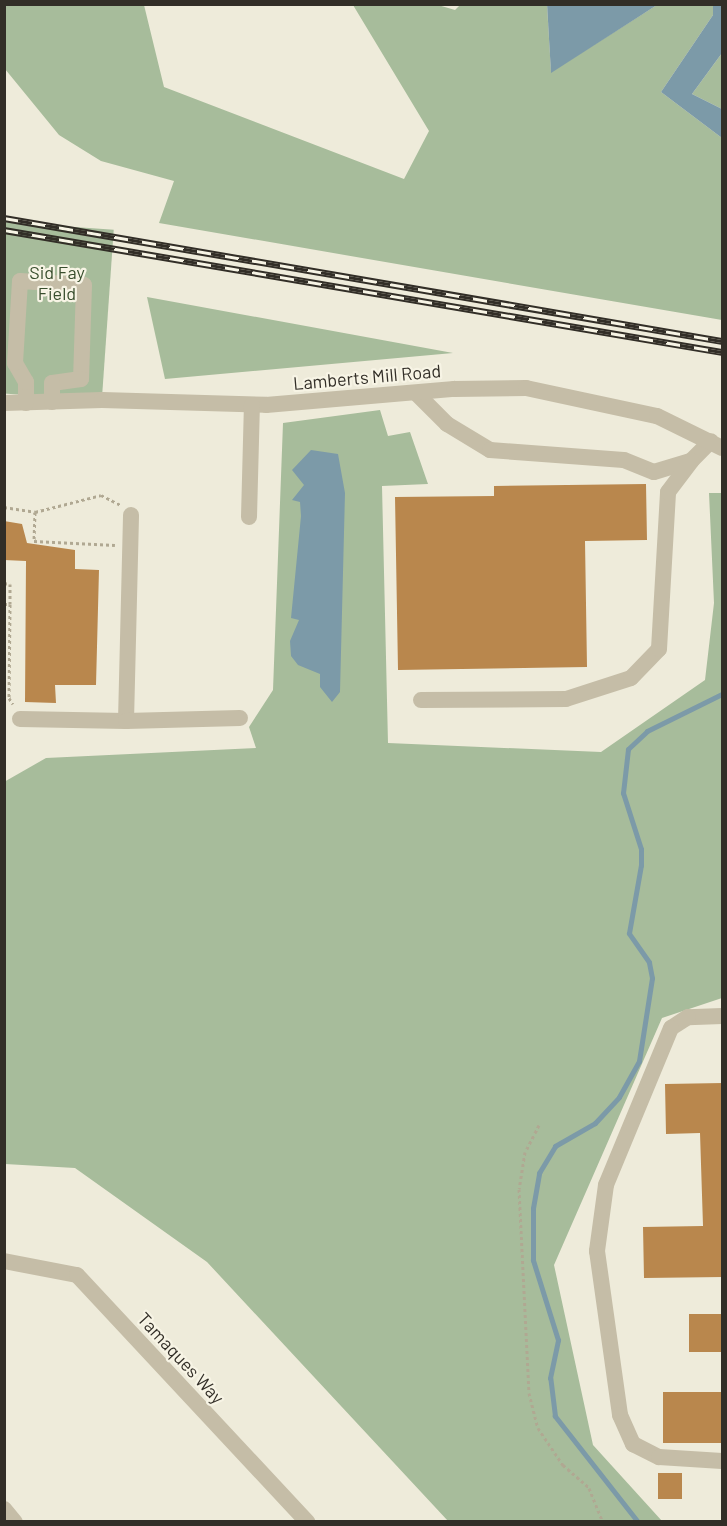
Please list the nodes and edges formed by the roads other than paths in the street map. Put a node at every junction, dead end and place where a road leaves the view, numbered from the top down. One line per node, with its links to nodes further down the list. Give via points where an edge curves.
1 (416, 393): 5 (street, Lamberts Mill Road); 6 (street, Lamberts Mill Road, via 526,388 640,411); 7 (street, via 447,424 490,450 624,460 654,472)
2 (52, 402): 4 (street, Lamberts Mill Road); 4 (street, via 52,383 81,380 84,285 20,281 15,363 26,382); 5 (street, Lamberts Mill Road)
3 (4, 403): 4 (street, Lamberts Mill Road)
4 (26, 403)
5 (252, 405): 9 (street)
6 (717, 445): 7 (street)
7 (691, 461): 10 (street, via 668,492 659,649 631,678 566,699)
8 (128, 515): 13 (street)
9 (249, 517)
10 (421, 700)
11 (22, 712): 13 (street)
12 (240, 718): 13 (street)
13 (126, 721)
14 (723, 1016): 16 (street, via 688,1017 671,1028 606,1185 597,1251 620,1415 633,1444 659,1457)
15 (4, 1261): 19 (street, Tamaques Way, via 77,1275)
16 (723, 1461)
17 (4, 1509): 18 (street)
18 (15, 1521)
19 (307, 1521)

